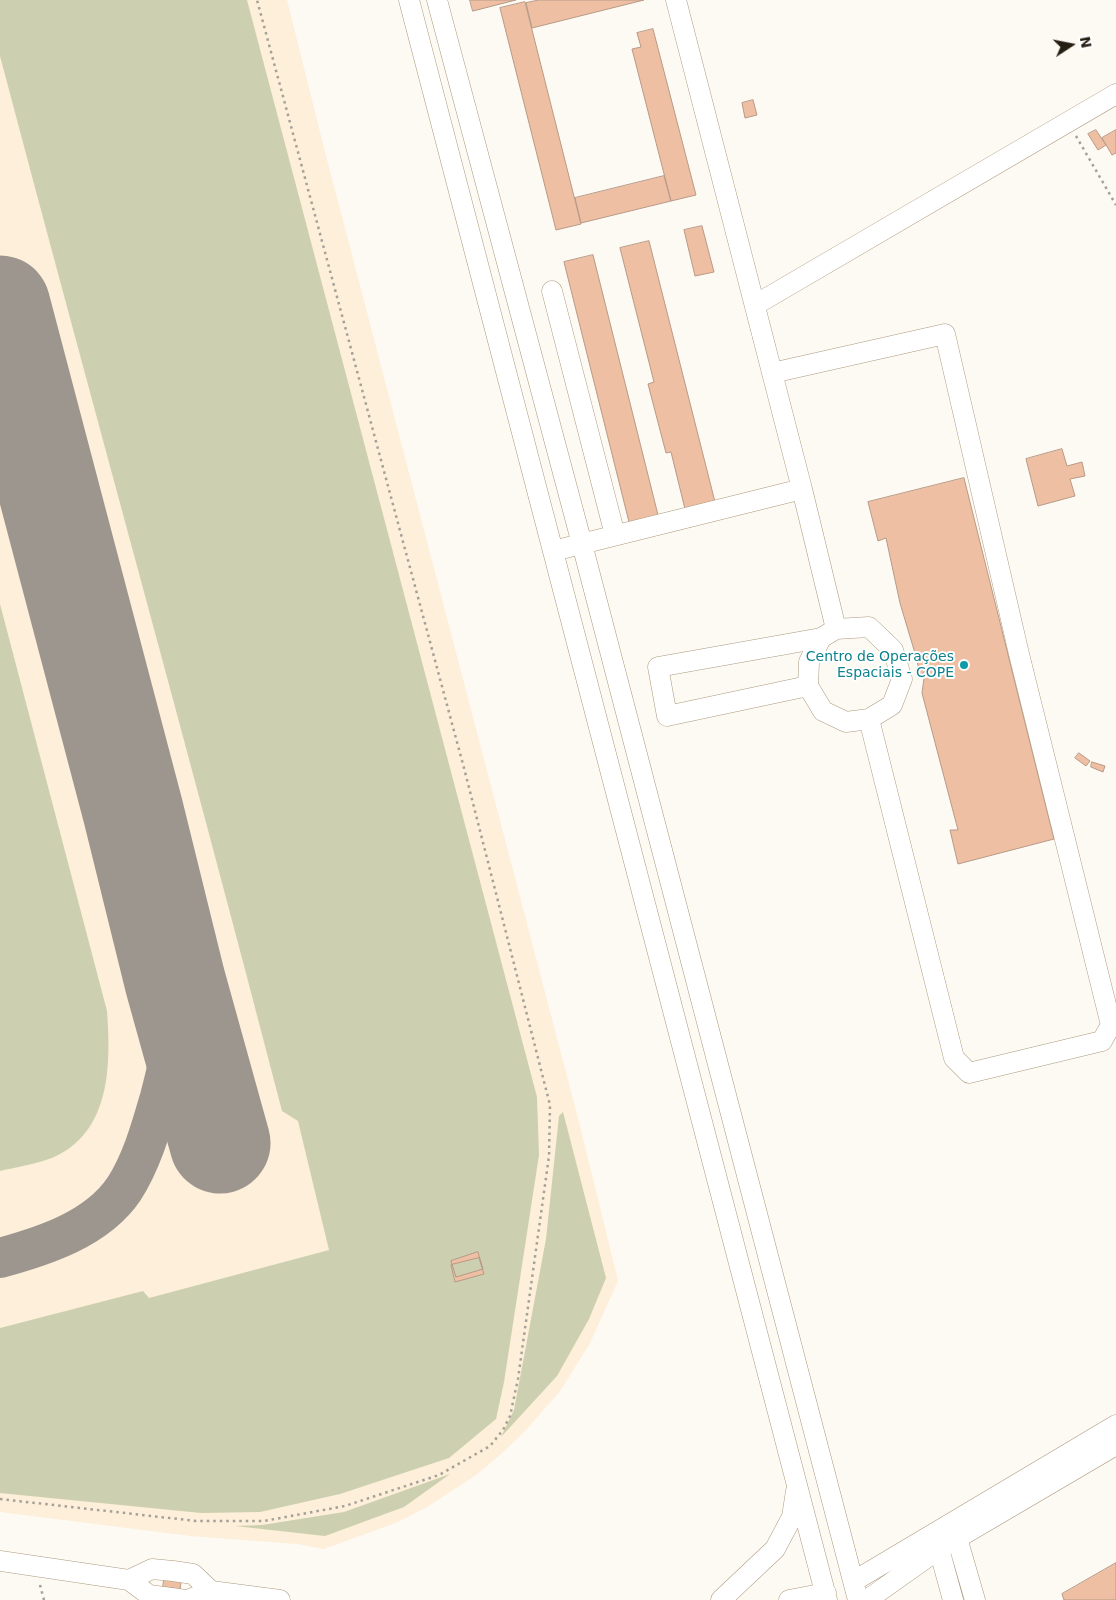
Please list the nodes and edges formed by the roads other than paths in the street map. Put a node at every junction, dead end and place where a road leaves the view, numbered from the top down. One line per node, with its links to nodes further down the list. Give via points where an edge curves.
1 (409, 0): 10 (street)
2 (436, 0): 9 (street)
3 (676, 0): 6 (street)
4 (1116, 94): 6 (street)
5 (552, 291): 11 (street)
6 (755, 304): 7 (street)
7 (772, 373): 8 (street); 18 (street, via 945,334 1018,654 1111,1025 1102,1041 969,1073 954,1058)
8 (802, 489): 11 (street); 14 (street)
9 (568, 492): 10 (street, via 567,501 555,510 545,507); 12 (street)
10 (539, 500): 13 (street)
11 (615, 535): 12 (street)
12 (582, 544): 13 (street); 15 (street)
13 (553, 551): 16 (street)
14 (828, 634): 17 (street, via 809,662); 17 (street, via 658,667 667,716); 18 (street, via 869,627 893,650 902,679 892,705)
15 (614, 664): 16 (street, via 603,655 593,656 586,662); 26 (street)
16 (584, 672): 21 (street)
17 (808, 686): 18 (street, via 823,711 846,722)
18 (869, 719)
19 (1116, 1425): 26 (street)
20 (1116, 1445): 22 (street)
21 (797, 1484): 28 (street); 31 (street, via 792,1517 775,1549)
22 (957, 1538): 23 (street); 35 (street)
23 (938, 1549): 33 (street); 34 (street)
24 (0, 1561): 25 (street)
25 (129, 1580): 27 (street, via 152,1569 193,1574); 29 (street, via 149,1595)
26 (856, 1590)
27 (211, 1591): 29 (street); 30 (street)
28 (827, 1596): 32 (street)
29 (187, 1600)
30 (280, 1600)
31 (722, 1600)
32 (789, 1600)
33 (868, 1600)
34 (953, 1600)
35 (975, 1600)

